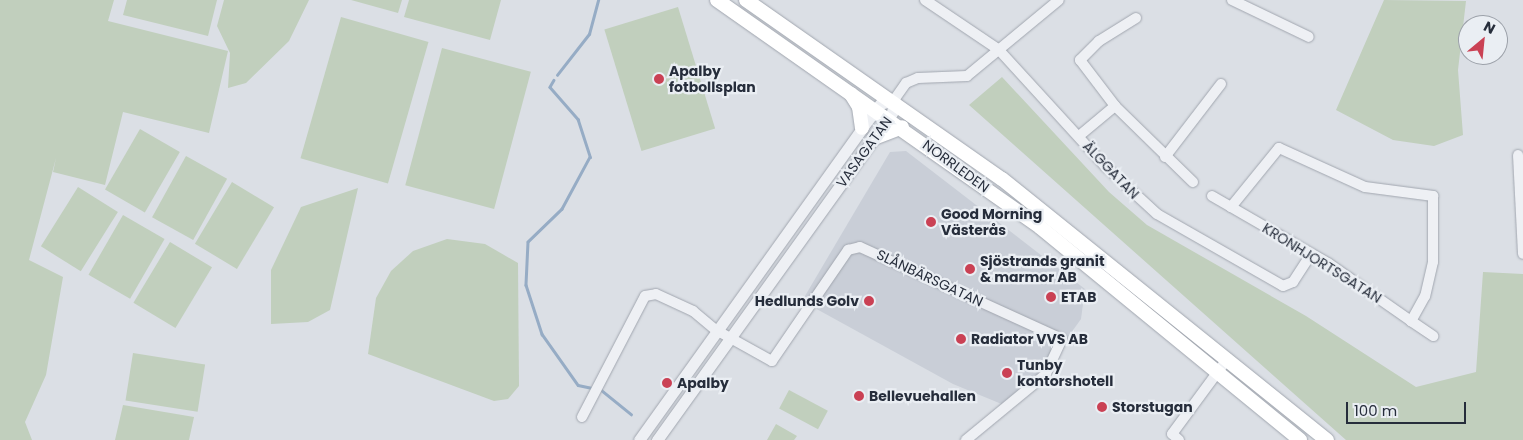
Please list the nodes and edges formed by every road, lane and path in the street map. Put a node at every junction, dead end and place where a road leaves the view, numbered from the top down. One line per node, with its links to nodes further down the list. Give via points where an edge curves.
1 (717, 0): 10 (main road, NORRLEDEN)
2 (746, 0): 11 (main road, NORRLEDEN)
3 (925, 0): 8 (street, ÄLGGATAN)
4 (1232, 0): 7 (street)
5 (1055, 1): 8 (street)
6 (1136, 18): 12 (street, via 1081,56)
7 (1309, 37)
8 (999, 50): 11 (street, via 967,76 918,78 906,83); 17 (street, ÄLGGATAN)
9 (1221, 84): 20 (street)
10 (846, 87): 13 (main road, NORRLEDEN); 16 (main road, via 859,107)
11 (894, 100): 13 (street, VASAGATAN); 14 (street, VASAGATAN); 30 (main road, NORRLEDEN, via 1078,237)
12 (1115, 106): 17 (street); 20 (street)
13 (877, 108): 14 (main road, NORRLEDEN); 16 (street, VASAGATAN)
14 (889, 117): 15 (main road, NORRLEDEN); 18 (street, VASAGATAN)
15 (902, 127): 18 (main road); 31 (main road, NORRLEDEN, via 1040,227)
16 (862, 128): 27 (street, VASAGATAN)
17 (1079, 136): 24 (street, ÄLGGATAN, via 1157,214 1283,286 1293,282)
18 (874, 138): 29 (street, VASAGATAN)
19 (1518, 155): 25 (street)
20 (1165, 157): 21 (street)
21 (1193, 182)
22 (1212, 196): 23 (street, KRONHJORTSGATAN)
23 (1232, 207): 24 (street, KRONHJORTSGATAN); 26 (street, via 1279,148 1365,187 1433,196 1433,262 1425,296)
24 (1311, 254): 26 (street, KRONHJORTSGATAN)
25 (1523, 254)
26 (1411, 321): 28 (street, KRONHJORTSGATAN)
27 (716, 330): 29 (street, SLÅNBÄRSGATAN); 32 (street, via 693,310 656,294 645,296); 33 (street, VASAGATAN)
28 (1433, 336)
29 (730, 337): 34 (street, VASAGATAN); 35 (street, SLÅNBÄRSGATAN, via 772,361 848,250 860,247 1062,339 1046,374)
30 (1228, 358): 31 (street); 38 (main road, NORRLEDEN)
31 (1219, 370): 36 (street, via 1172,434); 37 (main road, NORRLEDEN)
32 (582, 417)
33 (639, 440)
34 (657, 440)
35 (966, 440)
36 (1179, 440)
37 (1300, 440)
38 (1327, 440)

